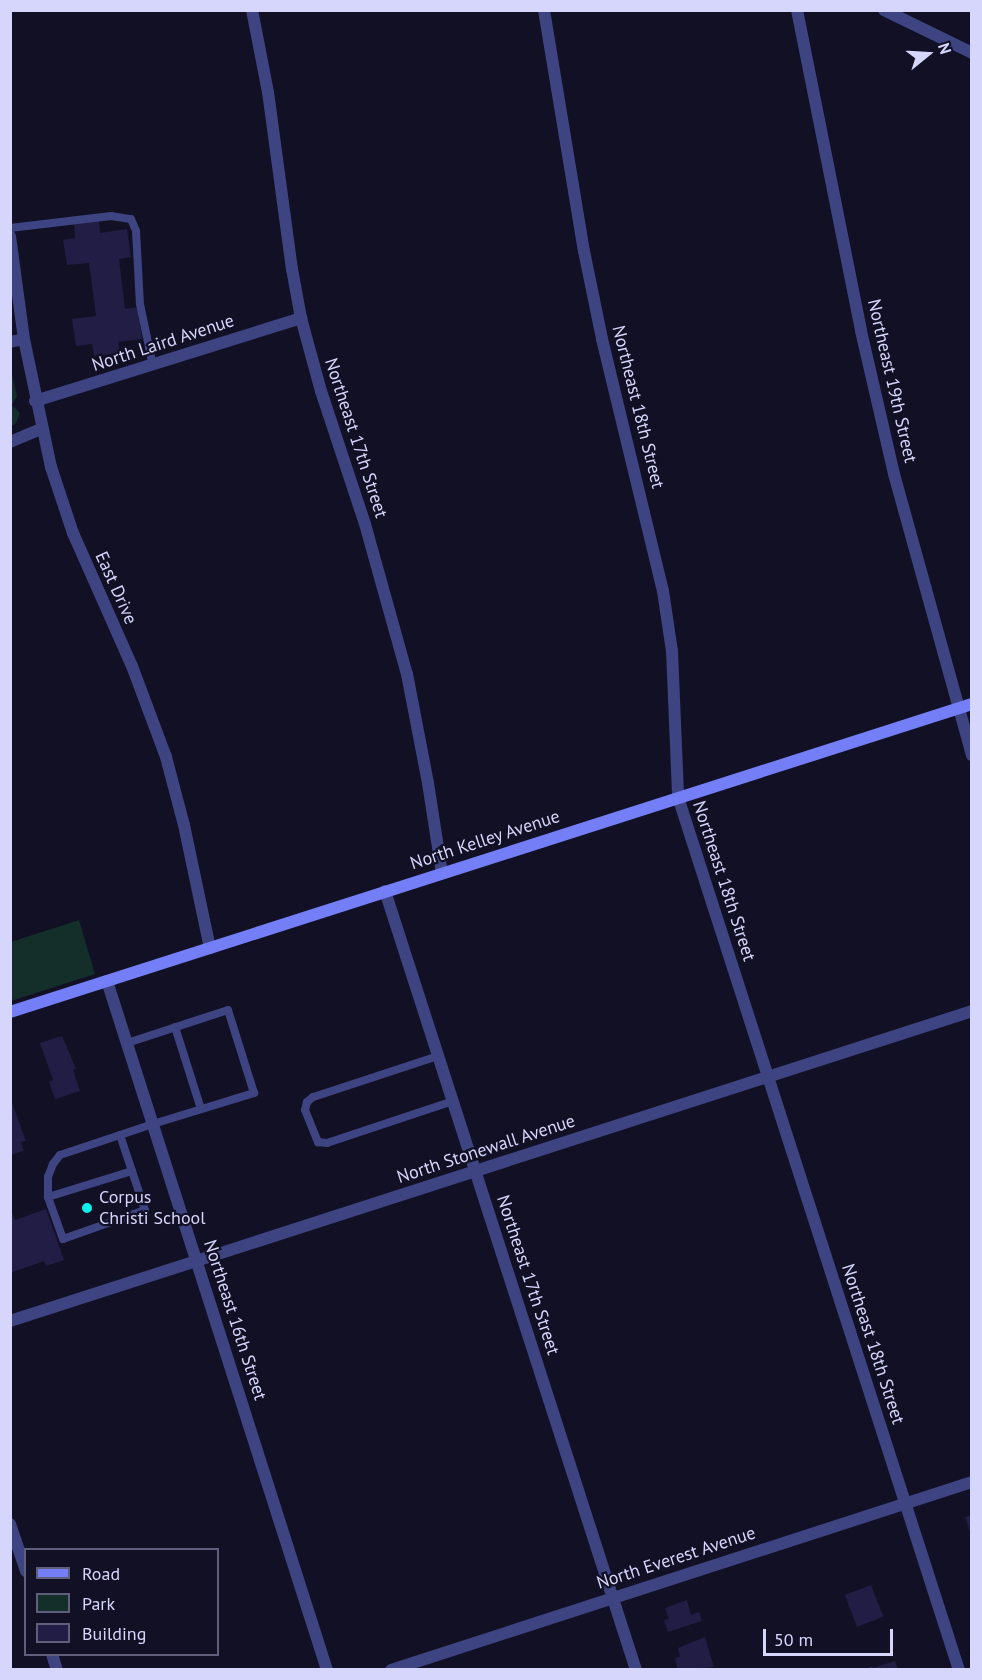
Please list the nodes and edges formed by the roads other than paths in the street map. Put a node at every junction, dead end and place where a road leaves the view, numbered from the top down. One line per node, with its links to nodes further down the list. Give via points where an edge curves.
1 (252, 10): 8 (street, Northeast 17th Street)
2 (544, 10): 18 (street, Northeast 18th Street, via 586,262 663,591 672,651)
3 (797, 10): 16 (street, Northeast 19th Street, via 891,463)
4 (884, 10): 5 (street)
5 (972, 53)
6 (10, 228): 11 (lane, via 111,216 131,219 136,231 140,304)
7 (10, 236): 9 (street, East Drive)
8 (301, 318): 11 (street, North Laird Avenue); 19 (street, Northeast 17th Street, via 406,674)
9 (24, 339): 10 (street); 12 (street, East Drive)
10 (10, 342)
11 (153, 366): 12 (street, North Laird Avenue)
12 (35, 401): 13 (street, East Drive)
13 (41, 429): 14 (street); 21 (street, East Drive, via 73,533 132,666 166,757)
14 (10, 442)
15 (972, 704): 16 (street, North Kelley Avenue)
16 (957, 709): 17 (street, Northeast 19th Street); 18 (street, North Kelley Avenue)
17 (972, 754)
18 (678, 797): 19 (street, North Kelley Avenue); 28 (street, Northeast 18th Street)
19 (442, 873): 20 (street, North Kelley Avenue)
20 (385, 891): 21 (street, North Kelley Avenue); 27 (street, Northeast 17th Street)
21 (210, 948): 22 (street, North Kelley Avenue)
22 (107, 981): 24 (street, North Kelley Avenue); 26 (street, Northeast 16th Street)
23 (972, 1011): 28 (street, North Stonewall Avenue)
24 (10, 1012)
25 (175, 1027): 26 (lane); 30 (lane); 30 (lane, via 228,1010 254,1093)
26 (127, 1043): 31 (street, Northeast 16th Street)
27 (438, 1056): 29 (street, Northeast 17th Street); 29 (lane, via 313,1097 305,1110 318,1142 327,1143)
28 (768, 1077): 34 (street, North Stonewall Avenue); 39 (street, Northeast 18th Street)
29 (453, 1101): 34 (street, Northeast 17th Street)
30 (201, 1109): 31 (lane)
31 (153, 1124): 32 (lane); 36 (street, Northeast 16th Street)
32 (120, 1135): 33 (lane); 35 (lane, via 60,1155 48,1177)
33 (132, 1171): 35 (lane); 35 (lane, via 145,1210 63,1239)
34 (476, 1171): 36 (street, North Stonewall Avenue); 42 (street, Northeast 17th Street)
35 (48, 1197)
36 (198, 1261): 37 (street, North Stonewall Avenue); 43 (street, Northeast 16th Street)
37 (10, 1321)
38 (972, 1482): 39 (street, North Everest Avenue)
39 (906, 1503): 42 (street, North Everest Avenue); 46 (street, Northeast 18th Street)
40 (10, 1524): 41 (street)
41 (24, 1565)
42 (613, 1597): 44 (street, North Everest Avenue); 45 (street, Northeast 17th Street)
43 (327, 1670)
44 (391, 1670)
45 (636, 1670)
46 (959, 1670)

